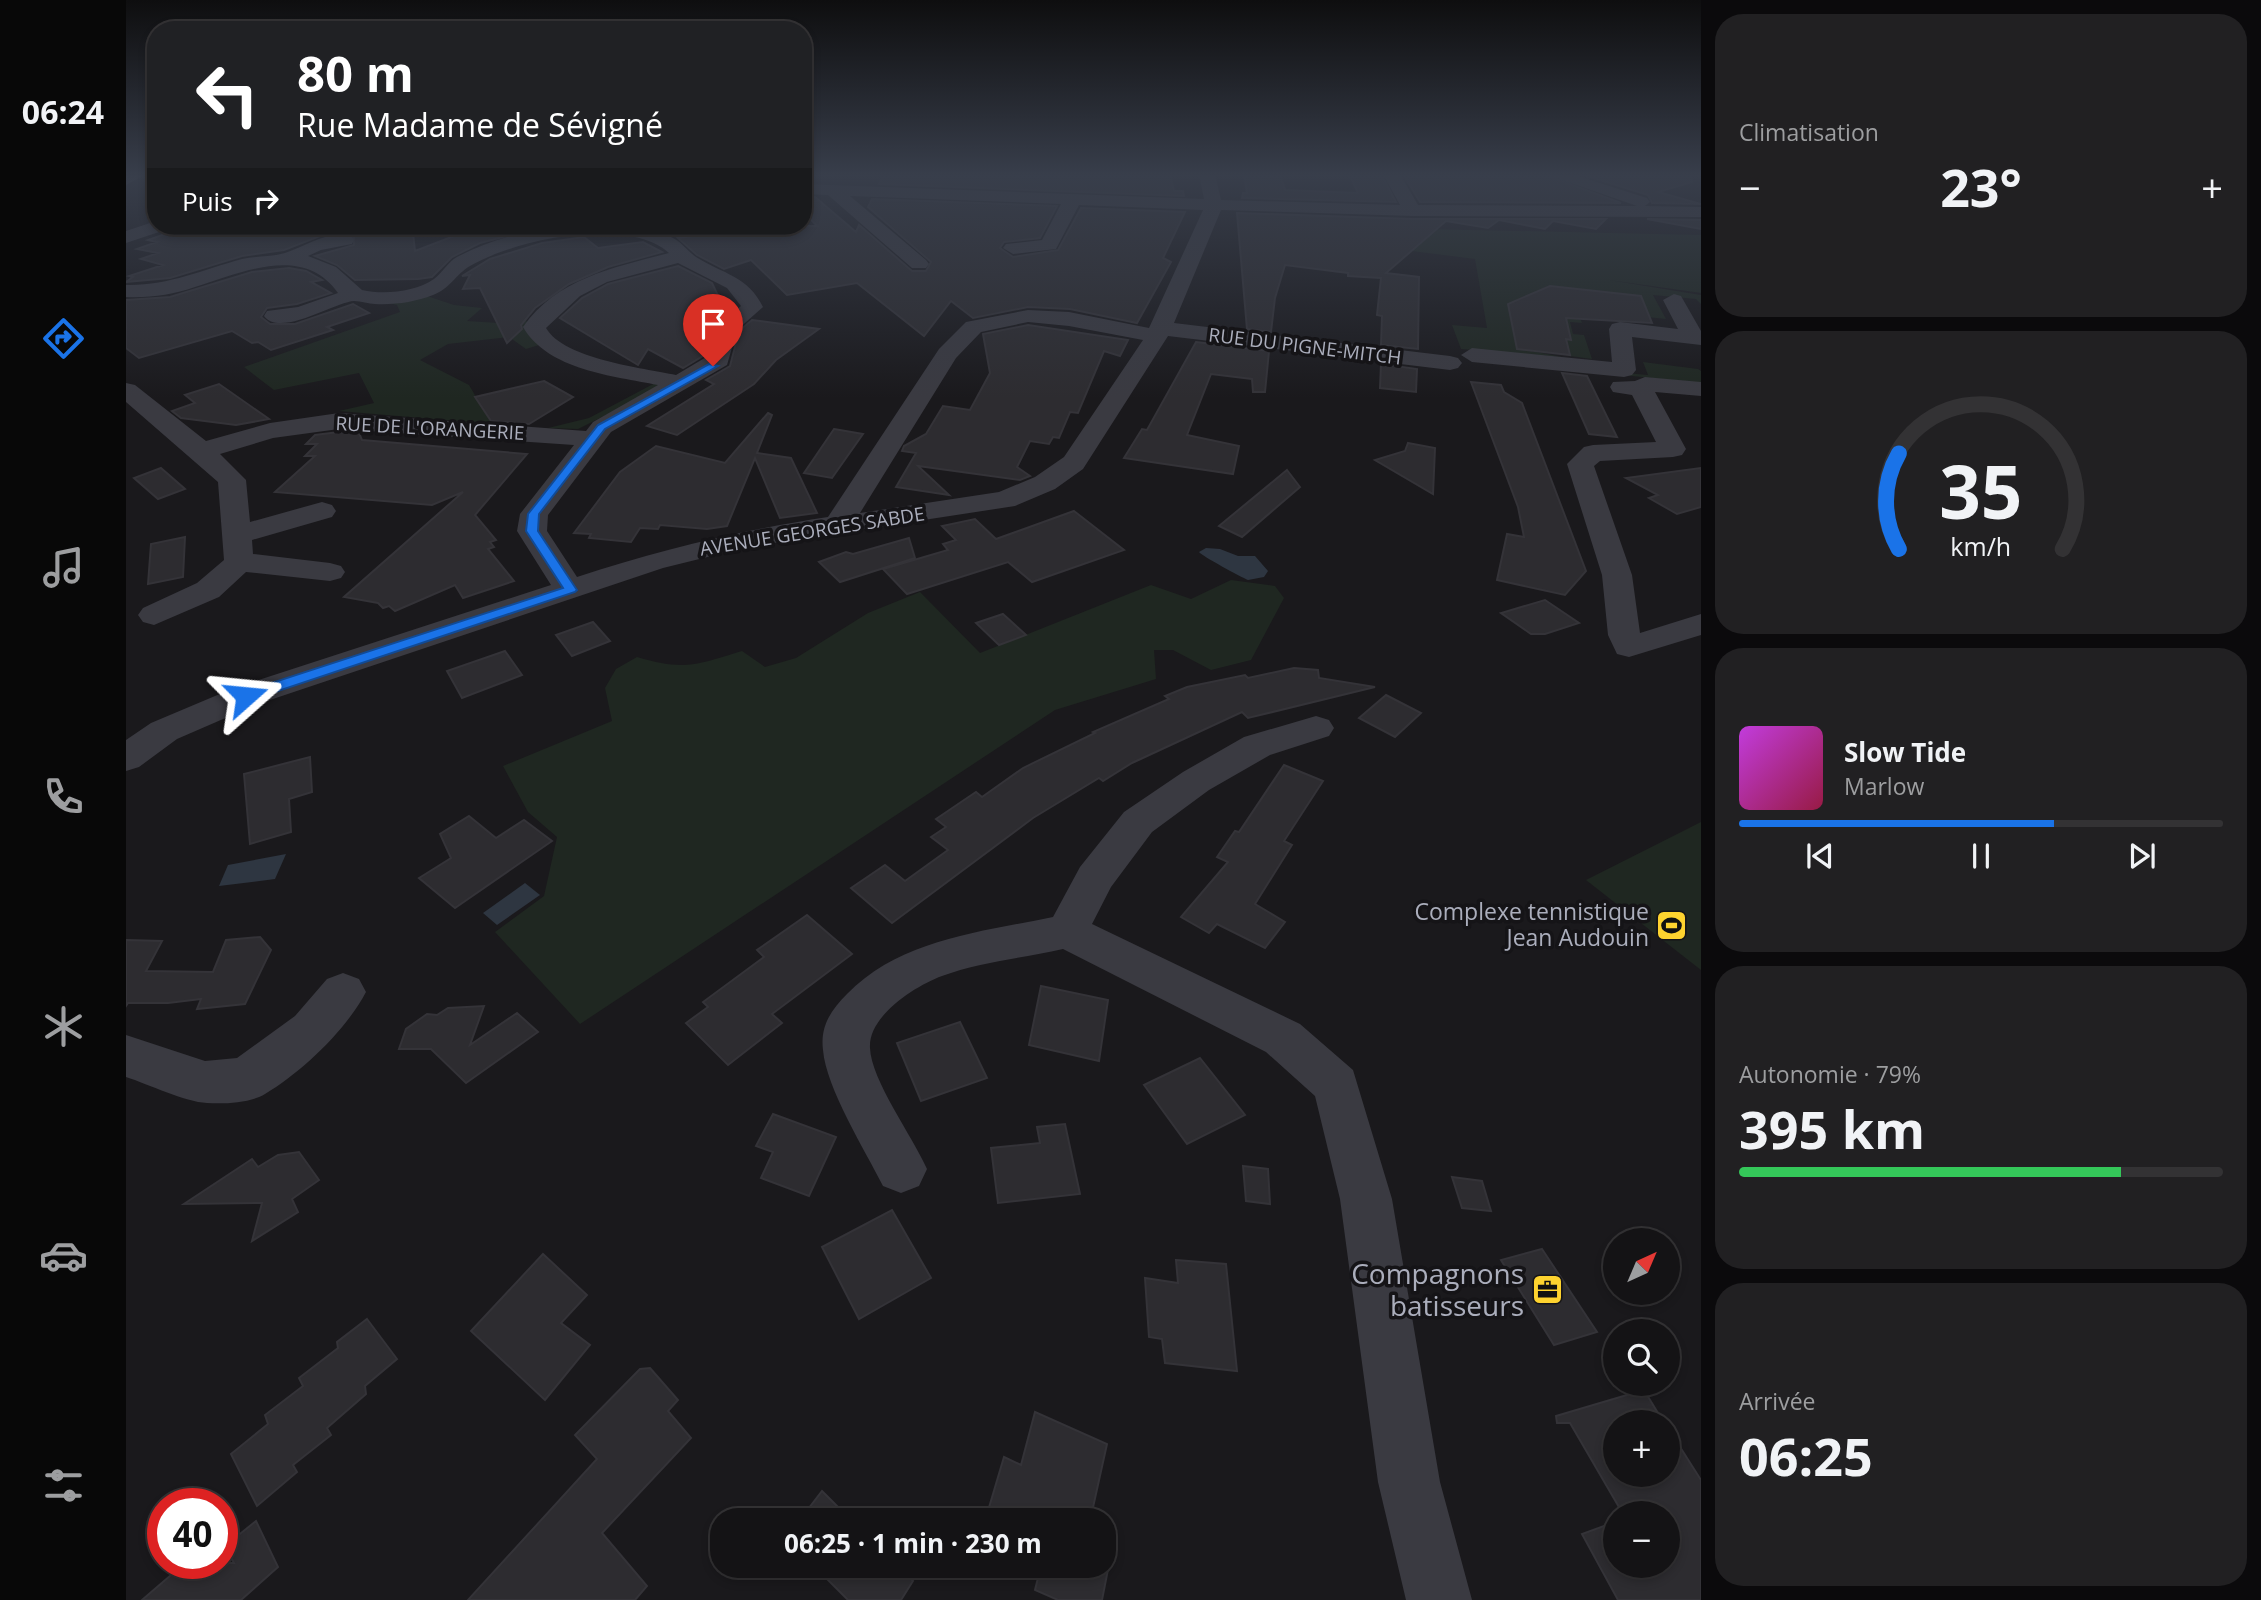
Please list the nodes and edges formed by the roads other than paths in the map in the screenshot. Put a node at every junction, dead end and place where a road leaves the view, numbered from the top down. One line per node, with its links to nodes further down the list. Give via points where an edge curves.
1 (308, 249): 7 (street)
2 (488, 249): 10 (street, via 458,264 432,289 397,297)
3 (674, 249): 6 (street)
4 (901, 249): 8 (street)
5 (1195, 249): 13 (street, AVENUE GEORGES SABDE)
6 (681, 256): 16 (street, via 730,279 752,307 727,328 719,360); 16 (street, via 600,278 573,292 534,327 544,342 570,356)
7 (287, 259): 9 (street, via 251,262 166,288); 10 (street, via 313,264 337,276)
8 (919, 264)
9 (126, 291)
10 (354, 295): 12 (street, via 301,313)
11 (1674, 300): 14 (street)
12 (275, 316)
13 (1158, 332): 14 (street, RUE DU PIGNE-MITCH, via 1624,370 1620,329); 23 (street, AVENUE GEORGES SABDE, via 1074,463 1056,477 1004,500); 23 (street, RUE DU PIGNE-MITCH, via 1028,316 974,327 947,354)
14 (1697, 337)
15 (1533, 381): 17 (street)
16 (682, 383): 20 (street, via 602,427)
17 (1641, 389): 18 (street, via 1645,384); 28 (street, via 1674,449 1593,453 1580,464 1617,575 1629,647)
18 (1701, 389)
19 (126, 390): 21 (street)
20 (592, 439): 21 (street, RUE DE L'ORANGERIE, via 339,421 270,431); 26 (street, via 531,522 532,531)
21 (202, 451): 24 (street, via 232,480)
22 (322, 511): 24 (street)
23 (837, 526): 26 (street, AVENUE GEORGES SABDE, via 708,546)
24 (238, 548): 25 (street); 27 (street, via 208,590)
25 (330, 572)
26 (570, 590): 30 (street, AVENUE GEORGES SABDE, via 195,716)
27 (154, 615)
28 (1701, 624)
29 (1316, 728): 31 (street, via 1258,746 1196,781 1138,822 1095,878)
30 (126, 758)
31 (1067, 931): 34 (street, via 917,967 878,992 848,1024 846,1049 852,1073); 35 (street, via 1283,1038 1336,1085 1366,1199 1409,1482)
32 (343, 992): 33 (street, via 311,1030 247,1080 205,1082)
33 (126, 1055)
34 (901, 1169)
35 (1439, 1600)

